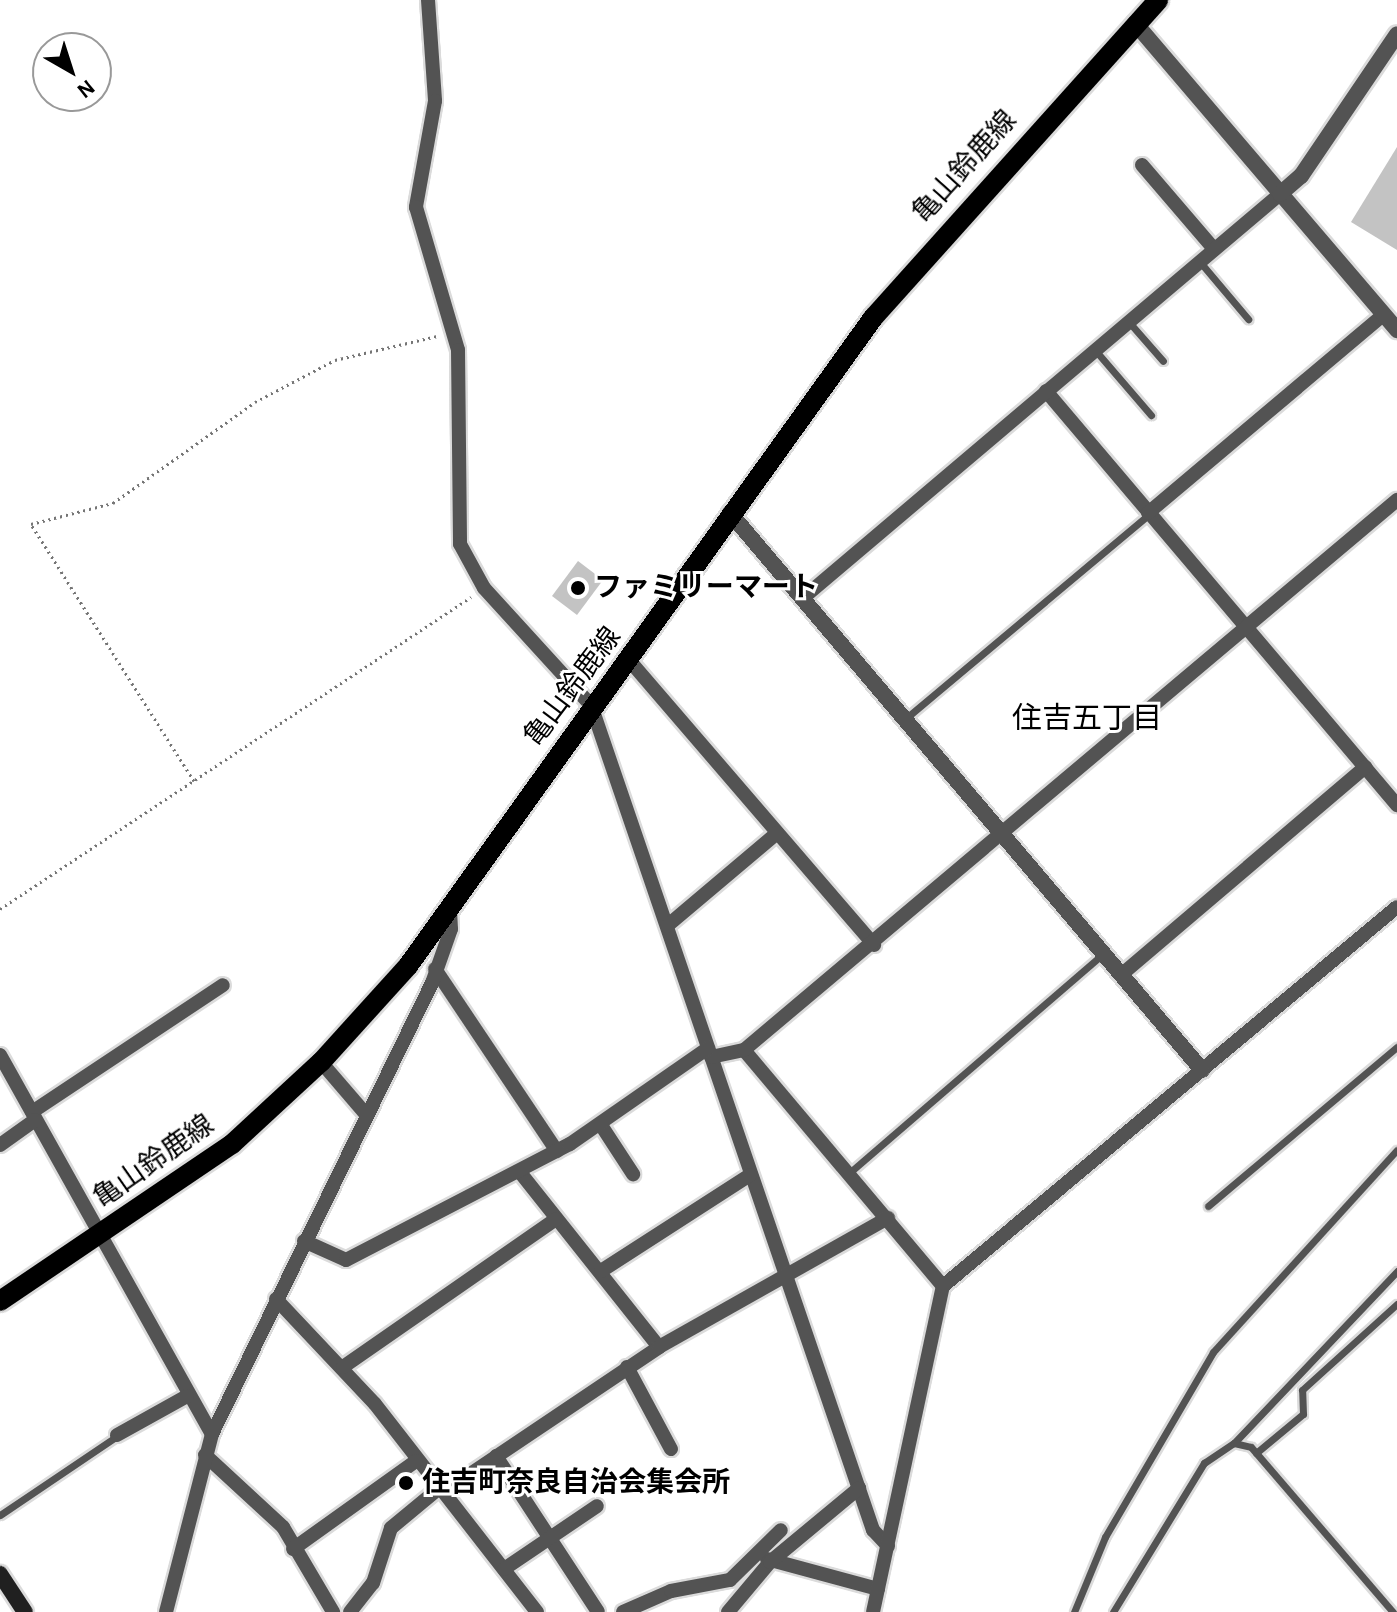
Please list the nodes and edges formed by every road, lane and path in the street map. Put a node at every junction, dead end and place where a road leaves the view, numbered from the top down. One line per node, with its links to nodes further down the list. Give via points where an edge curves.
1 (428, 0): 13 (street, via 435,101 416,207)
2 (1158, 0): 3 (main road, 亀山鈴鹿線)
3 (1135, 23): 6 (street); 19 (main road, 亀山鈴鹿線, via 930,247)
4 (1397, 34): 6 (street, via 1301,176)
5 (1142, 165): 7 (street)
6 (1280, 194): 7 (street); 9 (street)
7 (1214, 249): 8 (street)
8 (1199, 261): 10 (lane); 11 (street)
9 (1383, 315): 12 (street); 20 (street)
10 (1248, 319)
11 (1128, 321): 14 (street); 15 (lane)
12 (1397, 330)
13 (452, 333): 21 (street, via 460,389 457,530 468,569); 28 (path, via 335,360 255,402 113,503 31,524)
14 (1094, 350): 16 (street); 17 (lane)
15 (1163, 361)
16 (1046, 391): 20 (street); 22 (street)
17 (1151, 415)
18 (1397, 500): 23 (street)
19 (730, 513): 22 (street); 24 (main road, 亀山鈴鹿線)
20 (1149, 514): 23 (street); 26 (lane)
21 (484, 588): 25 (street); 28 (path)
22 (803, 598): 26 (street)
23 (1247, 629): 27 (street); 31 (street)
24 (629, 660): 25 (main road, 亀山鈴鹿線); 30 (street)
25 (591, 705): 33 (main road, 亀山鈴鹿線); 35 (street)
26 (905, 719): 31 (street)
27 (1365, 767): 29 (street); 39 (street)
28 (194, 781): 34 (path)
29 (1397, 805)
30 (777, 833): 35 (street); 36 (street)
31 (1002, 835): 36 (street); 37 (street)
32 (1397, 907): 46 (street)
33 (450, 908): 38 (street, via 451,929); 45 (main road, 亀山鈴鹿線)
34 (0, 909)
35 (667, 926): 43 (street)
36 (874, 945): 42 (street)
37 (1103, 954): 39 (street); 54 (lane)
38 (435, 969): 47 (street); 52 (street)
39 (1121, 975): 46 (street)
40 (223, 985): 48 (street)
41 (1397, 1047): 57 (lane)
42 (744, 1050): 43 (street); 54 (street)
43 (710, 1053): 49 (street); 56 (street)
44 (0, 1055): 48 (street)
45 (321, 1062): 47 (street); 60 (main road, 亀山鈴鹿線, via 232,1144)
46 (1202, 1070): 65 (street)
47 (364, 1112): 61 (street)
48 (34, 1116): 50 (street); 60 (street)
49 (601, 1125): 52 (street); 55 (street)
50 (0, 1145)
51 (1397, 1150): 102 (lane, via 1213,1352 1105,1537)
52 (557, 1151): 53 (street)
53 (519, 1171): 59 (street); 61 (street, via 346,1260)
54 (849, 1173): 58 (street)
55 (633, 1174)
56 (750, 1175): 62 (street); 64 (street)
57 (1208, 1206)
58 (888, 1218): 64 (street); 65 (street)
59 (556, 1219): 62 (street); 70 (street)
60 (99, 1235): 67 (main road, 亀山鈴鹿線); 72 (street)
61 (304, 1241): 66 (street)
62 (601, 1271): 69 (street)
63 (1397, 1271): 75 (lane)
64 (785, 1275): 69 (street); 81 (street)
65 (943, 1286): 87 (street)
66 (276, 1299): 70 (street); 73 (street)
67 (0, 1301)
68 (1397, 1304): 77 (lane, via 1302,1390 1303,1414)
69 (659, 1347): 71 (street)
70 (343, 1367): 80 (street)
71 (627, 1367): 76 (street); 79 (street)
72 (187, 1396): 73 (street); 74 (street)
73 (212, 1434): 78 (street)
74 (117, 1435): 84 (lane)
75 (1234, 1443): 77 (lane); 103 (lane, via 1204,1463)
76 (671, 1449)
77 (1256, 1453): 104 (lane)
78 (205, 1455): 88 (street, via 283,1527); 94 (street)
79 (496, 1456): 82 (street); 86 (street)
80 (416, 1461): 82 (street); 88 (street)
81 (859, 1488): 87 (street, via 873,1530); 89 (street)
82 (441, 1490): 90 (street); 96 (street, via 391,1528 373,1583)
83 (597, 1506): 86 (street)
84 (0, 1515)
85 (781, 1530): 89 (street)
86 (553, 1536): 90 (street); 98 (street)
87 (888, 1546): 92 (street)
88 (293, 1549): 95 (street)
89 (766, 1558): 92 (street); 99 (street, via 730,1580 671,1591); 100 (street)
90 (504, 1569): 97 (street)
91 (0, 1574): 93 (main road)
92 (878, 1589): 101 (street)
93 (25, 1612)
94 (166, 1612)
95 (333, 1612)
96 (350, 1612)
97 (537, 1612)
98 (598, 1612)
99 (623, 1612)
100 (728, 1612)
101 (873, 1612)
102 (1074, 1612)
103 (1113, 1612)
104 (1393, 1612)

